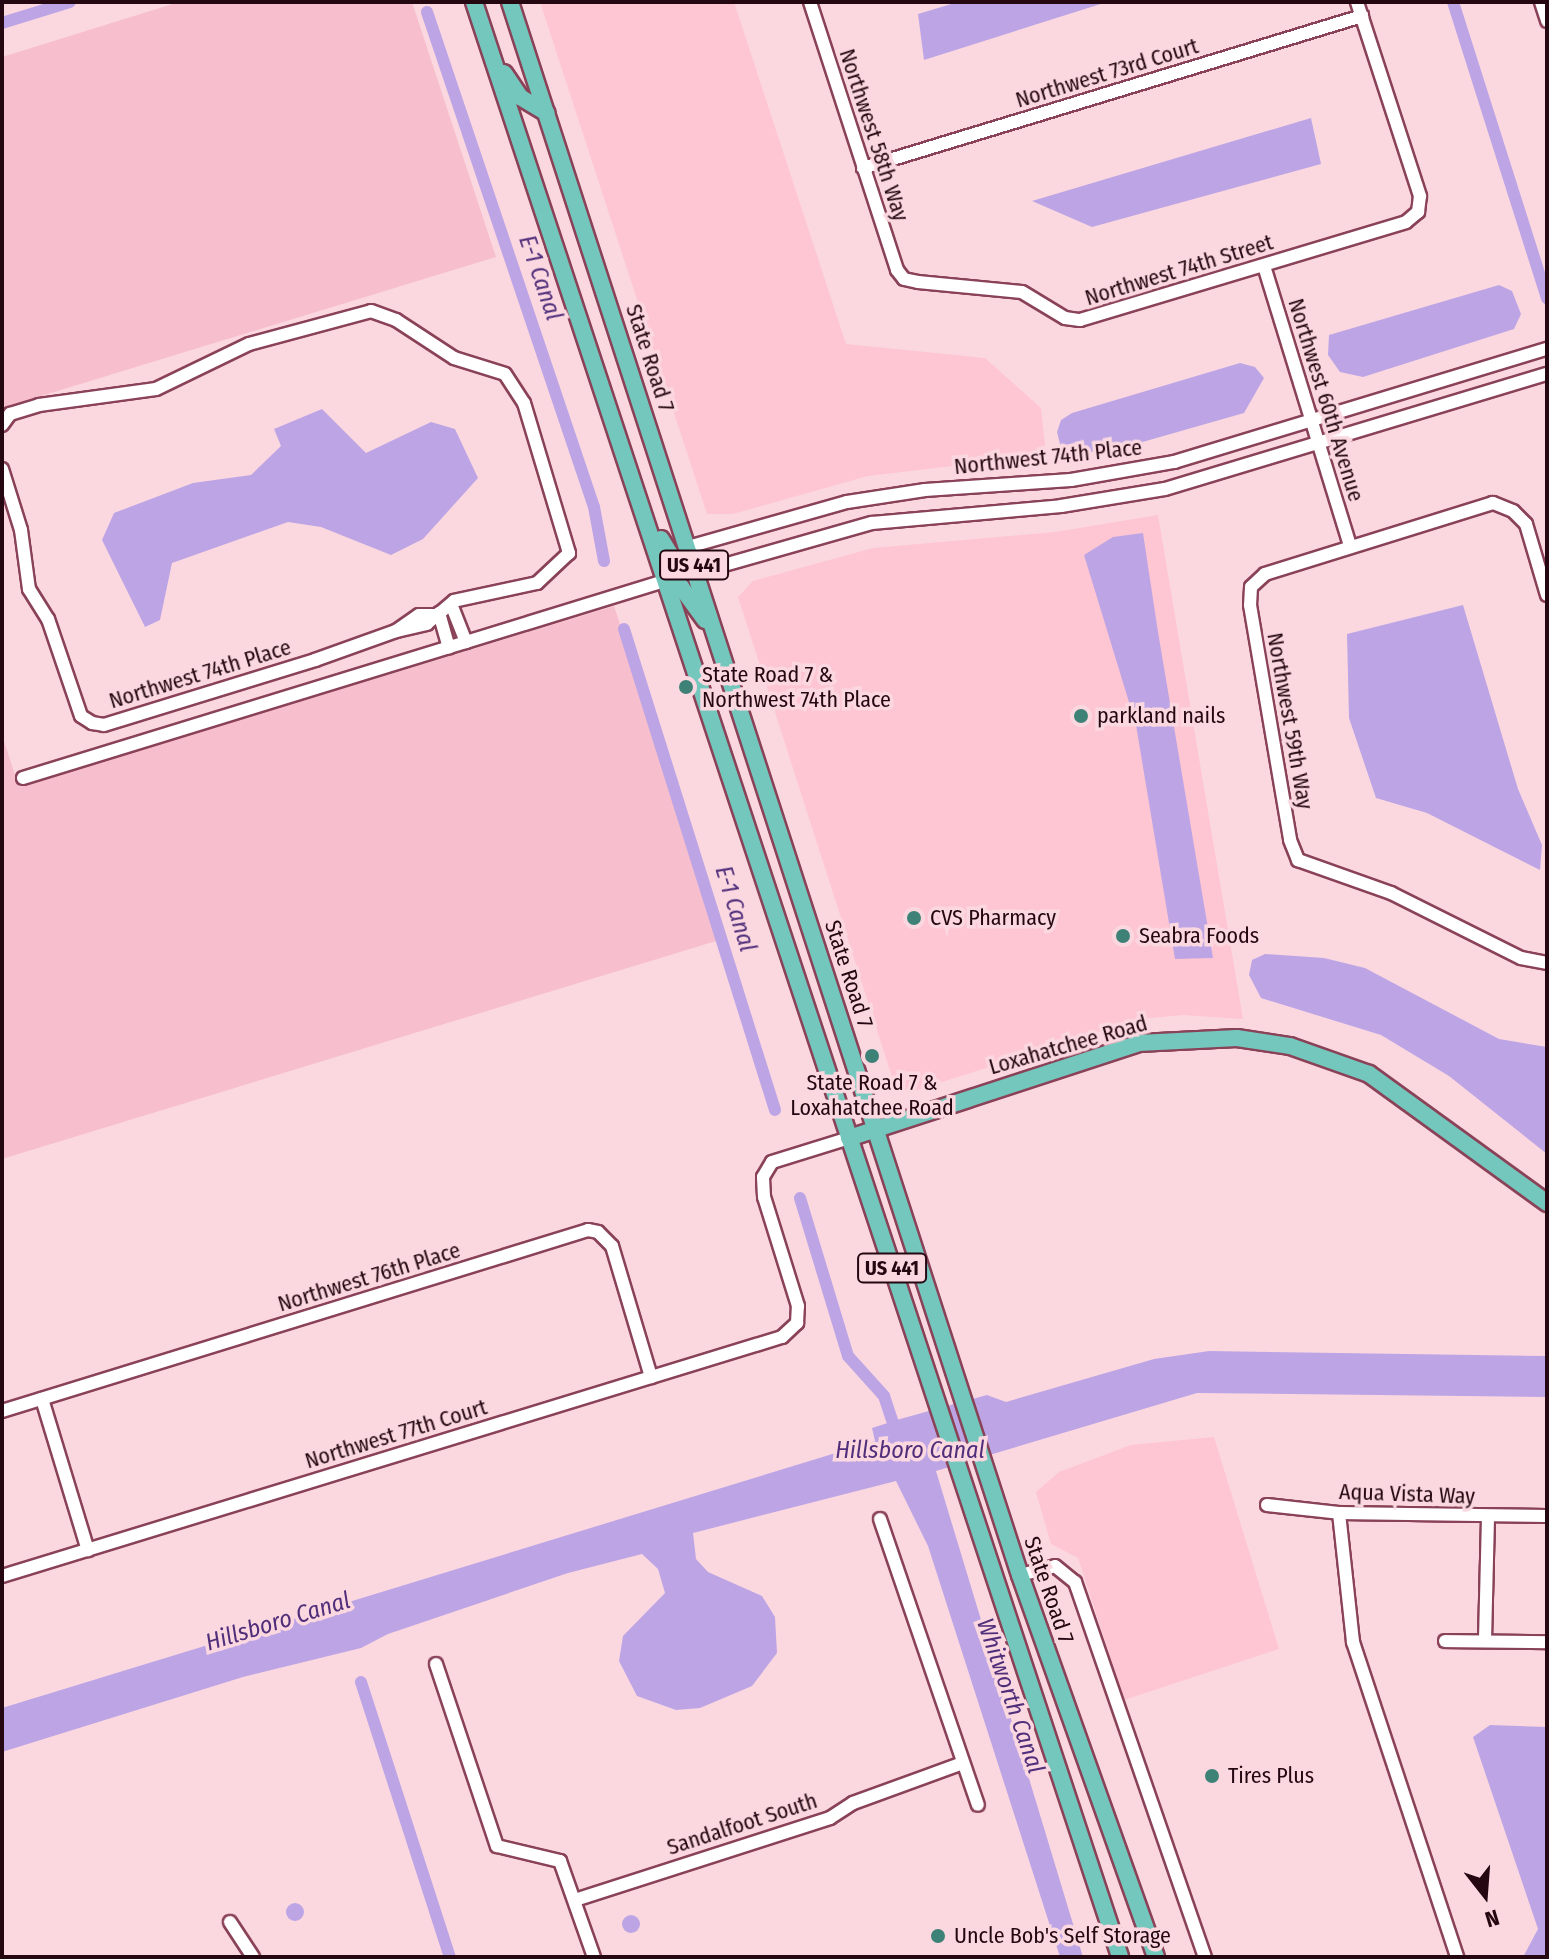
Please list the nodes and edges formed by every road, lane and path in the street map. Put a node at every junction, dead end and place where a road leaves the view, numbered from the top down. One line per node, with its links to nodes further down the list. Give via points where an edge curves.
1 (474, 2): 8 (main road, US 441)
2 (510, 2): 9 (main road, State Road 7 / US 441)
3 (810, 2): 10 (street, Northwest 58th Way)
4 (1357, 2): 6 (street)
5 (1541, 2): 7 (street)
6 (1362, 16): 10 (street, Northwest 73rd Court); 11 (street, Northwest 74th Street, via 1420,196 1418,212 1406,222)
7 (1547, 21)
8 (492, 55): 9 (main road, via 520,97); 19 (main road, US 441)
9 (547, 113): 21 (main road, State Road 7 / US 441)
10 (863, 168): 12 (street, Northwest 58th Way)
11 (1264, 266): 12 (street, Northwest 74th Street, via 1080,320 1065,318 1022,292); 15 (street, Northwest 60th Avenue)
12 (904, 279)
13 (1547, 349): 15 (street, Northwest 74th Place)
14 (1547, 374): 17 (street, Northwest 74th Place)
15 (1312, 421): 17 (street, Northwest 60th Avenue); 21 (street, Northwest 74th Place, via 1113,474 847,502)
16 (2, 425): 25 (street, via 10,414 39,405 156,389 249,344 357,313 383,315 454,358 505,374 524,403 570,543 564,564 546,578 508,593)
17 (1319, 444): 20 (street, Northwest 60th Avenue); 22 (street, Northwest 74th Place, via 1125,497 872,523)
18 (2, 469): 26 (street, Northwest 74th Place, via 21,530 29,589 48,619 81,716 92,723 104,725 427,624)
19 (644, 510): 22 (main road, via 673,559); 23 (main road, US 441)
20 (1350, 546): 24 (street, via 1493,503 1526,524); 31 (street, Northwest 59th Way, via 1265,574 1251,587 1282,793 1298,860 1391,893 1521,958)
21 (688, 547): 22 (main road, State Road 7 / US 441)
22 (696, 573): 27 (main road, State Road 7 / US 441)
23 (668, 580): 27 (main road, via 690,596); 28 (street); 33 (main road, US 441)
24 (1547, 595)
25 (451, 604): 26 (street); 28 (street)
26 (437, 614): 29 (street)
27 (719, 641): 32 (main road, State Road 7 / US 441)
28 (466, 642): 29 (street)
29 (449, 648): 30 (street)
30 (23, 778)
31 (1547, 963)
32 (877, 1128): 33 (main road, Loxahatchee Road); 34 (main road, Loxahatchee Road, via 1139,1043 1237,1038 1304,1050 1369,1074); 44 (main road, State Road 7 / US 441)
33 (849, 1138): 35 (street, Northwest 77th Court, via 772,1162 763,1177 764,1197 798,1306 797,1323 782,1337); 56 (main road, US 441)
34 (1547, 1203)
35 (651, 1377): 36 (street, Northwest 76th Place, via 612,1246 588,1230); 43 (street, Northwest 77th Court)
36 (42, 1399): 37 (street, Northwest 76th Place); 43 (street)
37 (2, 1411)
38 (1267, 1505): 39 (street, Aqua Vista Way)
39 (1339, 1513): 41 (street, Aqua Vista Way); 59 (street, via 1353,1642)
40 (1547, 1516): 41 (street, Aqua Vista Way)
41 (1488, 1517): 46 (street)
42 (880, 1519): 50 (street)
43 (88, 1550): 45 (street, Northwest 77th Court)
44 (1020, 1575): 57 (main road, State Road 7 / US 441); 58 (street, via 1055,1566 1075,1582)
45 (2, 1576)
46 (1485, 1640): 47 (street); 48 (street)
47 (1445, 1641)
48 (1547, 1642)
49 (436, 1664): 52 (street, via 497,1846 560,1861)
50 (963, 1763): 51 (street); 52 (street, Sandalfoot South, via 853,1803 830,1818)
51 (978, 1805)
52 (575, 1900): 55 (street)
53 (230, 1922): 54 (street)
54 (253, 1957)
55 (594, 1957)
56 (1120, 1957)
57 (1156, 1957)
58 (1205, 1957)
59 (1457, 1957)

